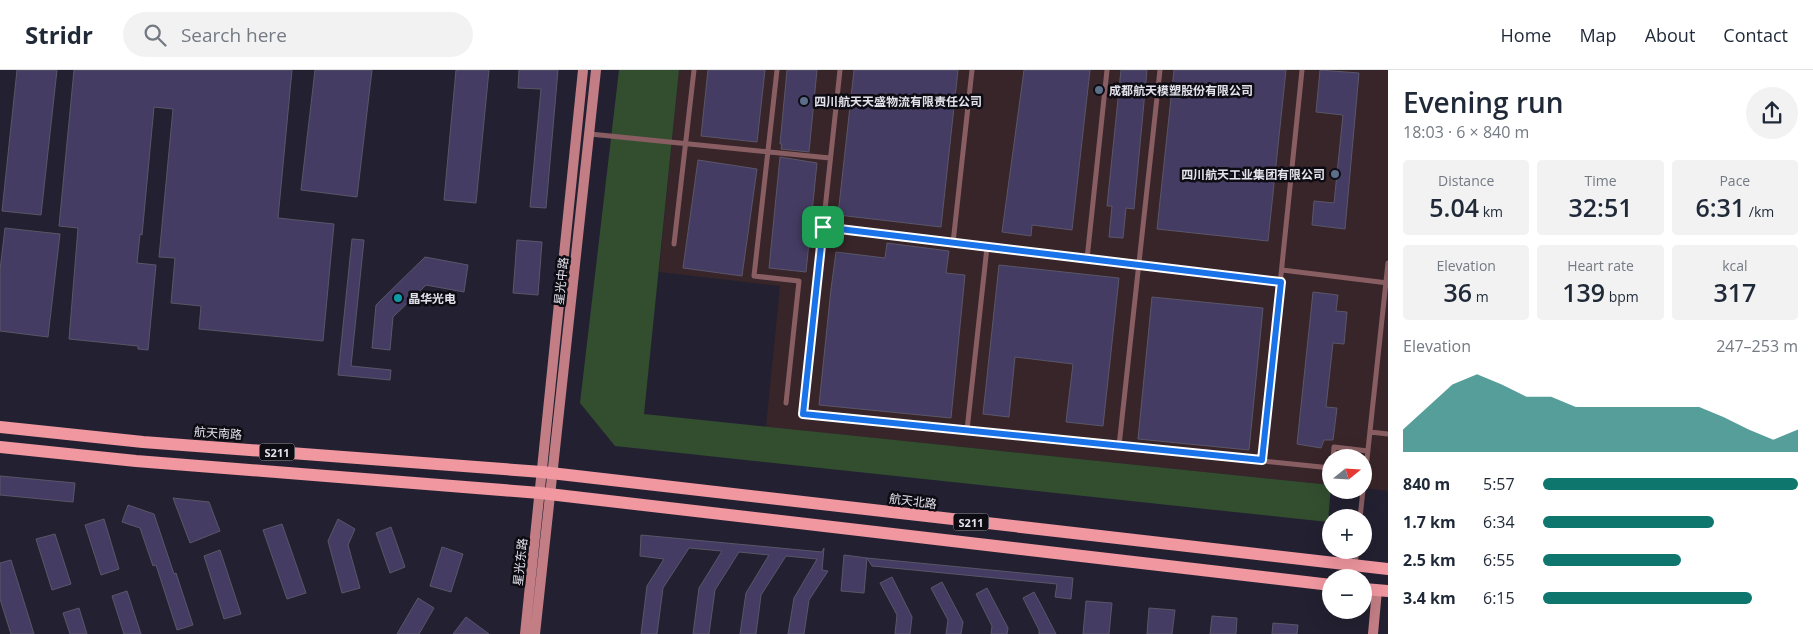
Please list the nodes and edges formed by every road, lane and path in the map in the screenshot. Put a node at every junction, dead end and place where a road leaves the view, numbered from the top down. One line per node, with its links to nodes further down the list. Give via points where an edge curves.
1 (583, 70): 36 (main road, 星光中路)
2 (596, 70): 10 (main road, 星光中路)
3 (694, 70): 11 (lane)
4 (777, 70): 12 (lane)
5 (840, 70): 13 (lane)
6 (972, 70): 15 (lane)
7 (1107, 70): 18 (lane)
8 (1160, 70): 20 (lane)
9 (1302, 70): 21 (lane)
10 (588, 134): 11 (lane); 36 (main road, 星光中路)
11 (686, 144): 12 (lane); 16 (lane)
12 (768, 152): 13 (lane); 24 (lane, via 754,276 799,282)
13 (830, 158): 14 (lane)
14 (823, 227): 15 (lane); 26 (lane, via 803,414)
15 (953, 242): 17 (lane)
16 (674, 244)
17 (987, 247): 18 (lane); 26 (lane)
18 (1087, 259): 20 (lane)
19 (1388, 263): 23 (lane)
20 (1140, 265): 22 (lane); 29 (lane)
21 (1282, 270): 22 (lane); 23 (lane)
22 (1281, 282): 34 (lane)
23 (1387, 283): 27 (lane)
24 (786, 403)
25 (0, 427): 36 (main road, 航天南路 / S211, via 142,442)
26 (967, 430): 29 (lane)
27 (1370, 432): 28 (lane); 33 (lane)
28 (1388, 434)
29 (1119, 446): 34 (lane)
30 (0, 447): 37 (main road, S211)
31 (1334, 449): 32 (lane)
32 (1351, 449)
33 (1368, 449)
34 (1262, 460): 35 (lane)
35 (1322, 467)
36 (547, 473): 37 (main road, 星光中路); 39 (main road, 航天北路 / S211)
37 (544, 494): 41 (main road, S211); 43 (main road, 星光东路); 44 (main road, 星光东路)
38 (1356, 559): 39 (lane)
39 (1355, 566): 40 (main road, 航天北路 / S211)
40 (1388, 569)
41 (1322, 584)
42 (1376, 590): 45 (main road)
43 (524, 634)
44 (535, 634)
45 (1373, 634)

